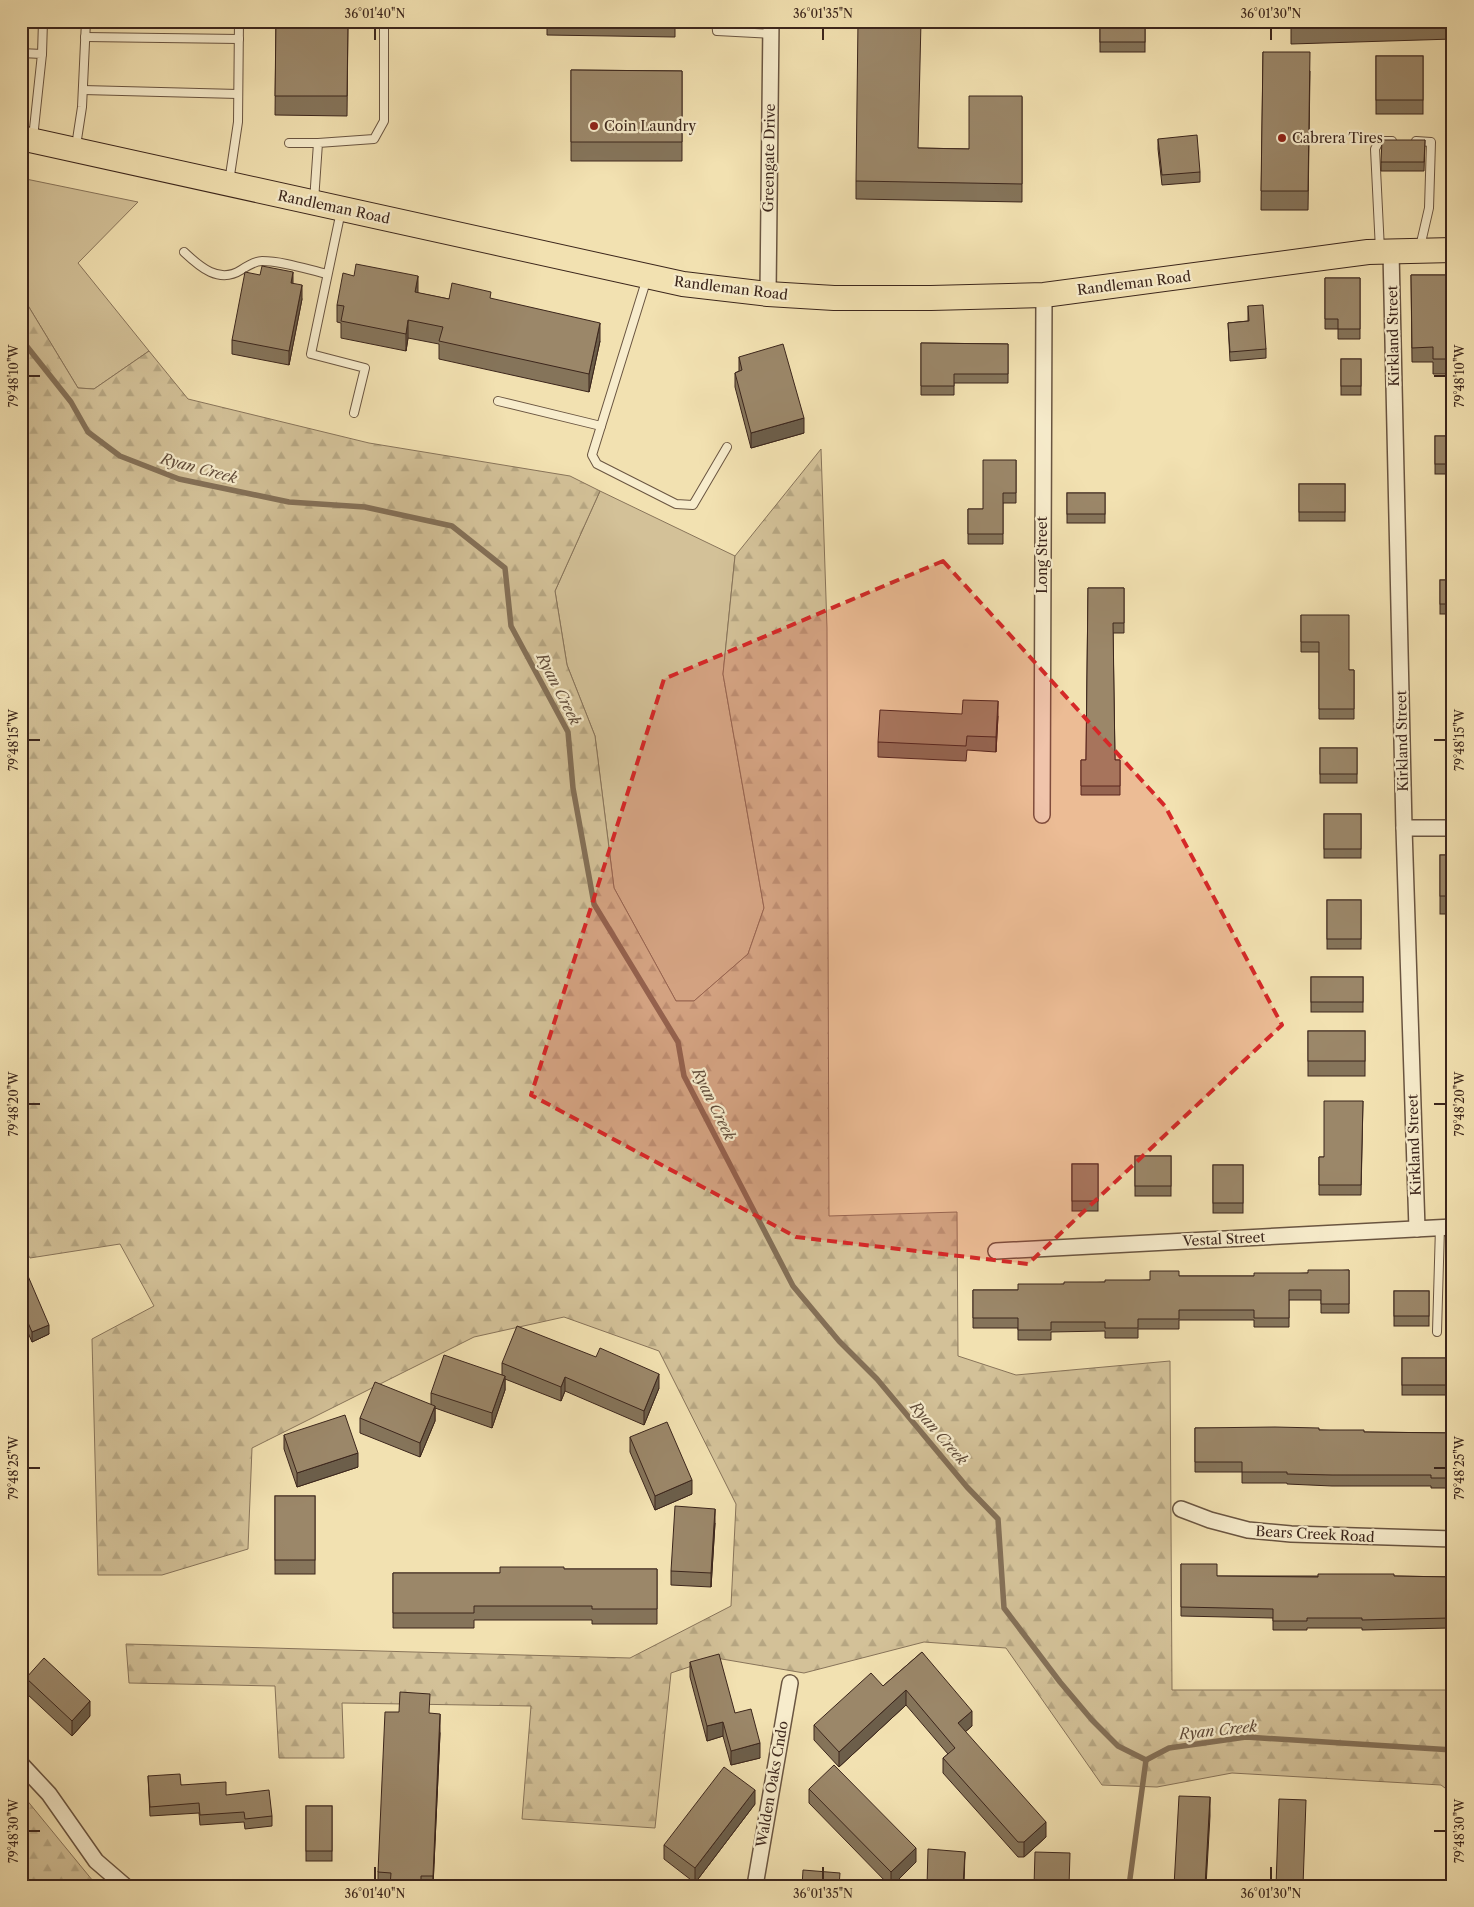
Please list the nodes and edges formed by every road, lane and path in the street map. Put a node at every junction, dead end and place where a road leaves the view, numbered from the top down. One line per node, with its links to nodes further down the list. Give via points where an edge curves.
1 (43, 21): 10 (lane)
2 (86, 21): 7 (lane)
3 (239, 21): 8 (lane)
4 (384, 21): 17 (lane, via 384,120 381,127 374,139)
5 (716, 21): 6 (lane, via 717,31)
6 (771, 28): 28 (street, Greengate Drive)
7 (85, 37): 8 (lane); 11 (lane)
8 (240, 39): 12 (lane)
9 (21, 53): 10 (lane)
10 (42, 54): 13 (lane)
11 (83, 90): 12 (lane); 18 (lane)
12 (238, 94): 19 (lane)
13 (27, 139): 18 (main road, Randleman Road)
14 (1397, 141): 25 (lane, via 1378,141 1375,149)
15 (1406, 141): 23 (lane, via 1431,142 1430,208)
16 (289, 143): 17 (lane)
17 (318, 143): 20 (lane)
18 (75, 150): 19 (main road, Randleman Road)
19 (229, 184): 20 (main road, Randleman Road)
20 (314, 203): 21 (main road, Randleman Road)
21 (341, 209): 26 (lane); 27 (main road, Randleman Road)
22 (1453, 250): 23 (main road, Randleman Road)
23 (1419, 251): 25 (main road, Randleman Road)
24 (184, 252): 26 (lane, via 198,265 222,276 235,274 260,260)
25 (1386, 252): 29 (main road, Randleman Road); 35 (street, Kirkland Street)
26 (326, 274): 31 (lane, via 311,354 365,368)
27 (648, 276): 28 (main road, Randleman Road, via 683,284); 32 (lane)
28 (768, 294): 29 (main road, Randleman Road, via 834,298)
29 (1044, 295): 34 (street, Long Street)
30 (498, 401): 32 (lane)
31 (354, 413)
32 (601, 426): 33 (lane, via 592,455 597,464 676,504 693,505)
33 (727, 447)
34 (1042, 815)
35 (1404, 828): 36 (street); 38 (street, Kirkland Street)
36 (1453, 828)
37 (1446, 1227): 38 (street, Vestal Street); 40 (lane)
38 (1417, 1229): 39 (street, Vestal Street)
39 (996, 1251)
40 (1437, 1332)
41 (1181, 1509): 42 (street, Bears Creek Road, via 1248,1530)
42 (1453, 1539)
43 (790, 1683): 46 (street, Walden Oaks Cndo)
44 (21, 1764): 45 (street, via 49,1794 96,1861)
45 (125, 1886)
46 (757, 1886)

